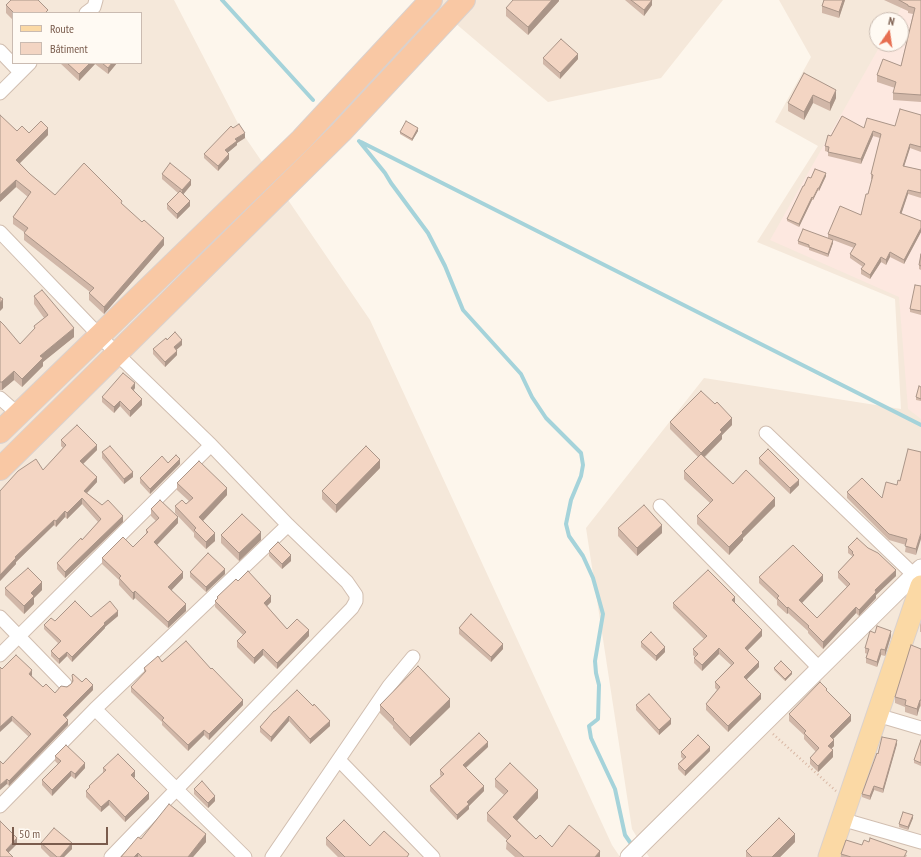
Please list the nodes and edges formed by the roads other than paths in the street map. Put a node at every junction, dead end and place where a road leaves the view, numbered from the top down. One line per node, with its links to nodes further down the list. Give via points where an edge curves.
1 (96, 0): 4 (street, via 94,7)
2 (431, 0): 10 (highway, via 302,139)
3 (464, 0): 11 (highway, via 341,132)
4 (87, 12)
5 (0, 51): 6 (street)
6 (12, 59)
7 (25, 67): 8 (street)
8 (0, 93)
9 (0, 232): 10 (street)
10 (100, 335): 11 (street); 13 (highway)
11 (117, 354): 16 (street); 17 (highway)
12 (0, 398): 13 (street)
13 (18, 414): 14 (highway)
14 (0, 432)
15 (766, 433): 20 (street)
16 (211, 445): 19 (street); 22 (street)
17 (0, 468)
18 (660, 506): 25 (street)
19 (288, 525): 27 (street); 31 (street, via 348,582 356,594 356,601 347,614)
20 (919, 577): 25 (street); 28 (main road)
21 (0, 617): 22 (street)
22 (19, 636): 23 (street); 26 (street)
23 (0, 655)
24 (413, 657): 30 (street, via 389,686)
25 (820, 669): 39 (street)
26 (65, 684)
27 (95, 709): 31 (street); 32 (street)
28 (877, 715): 29 (street); 33 (main road)
29 (921, 728)
30 (339, 760): 37 (street); 38 (street)
31 (177, 790): 35 (street); 36 (street)
32 (0, 806)
33 (845, 810): 34 (street); 40 (main road)
34 (921, 842)
35 (111, 857)
36 (245, 857)
37 (272, 857)
38 (433, 857)
39 (629, 857)
40 (829, 857)

